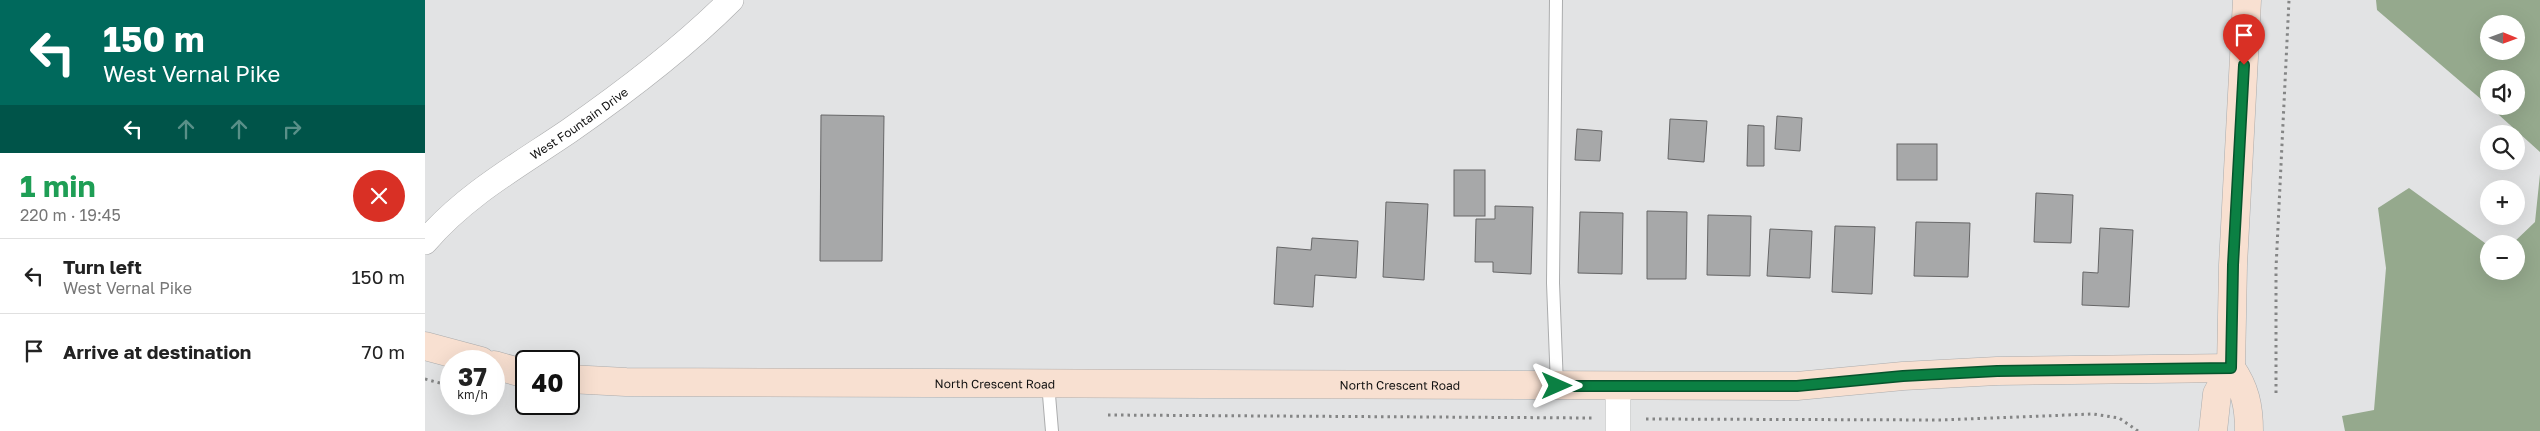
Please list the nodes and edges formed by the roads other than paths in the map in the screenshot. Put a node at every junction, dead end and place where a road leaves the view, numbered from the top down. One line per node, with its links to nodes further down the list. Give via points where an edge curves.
1 (731, 0): 4 (street, West Fountain Drive, via 651,71 453,212)
2 (1556, 0): 10 (lane, via 1553,283)
3 (2247, 0): 7 (street)
4 (425, 242)
5 (425, 346): 6 (street)
6 (440, 350)
7 (2231, 368): 11 (street, North Crescent Road, via 1997,371 1797,386); 14 (street, via 2217,394); 15 (street, via 2249,406)
8 (580, 380): 9 (street, North Crescent Road)
9 (1048, 383): 10 (street, North Crescent Road); 13 (lane)
10 (1557, 386): 11 (street, North Crescent Road)
11 (1618, 386): 12 (street)
12 (1628, 425)
13 (1052, 431)
14 (2213, 431)
15 (2249, 431)

